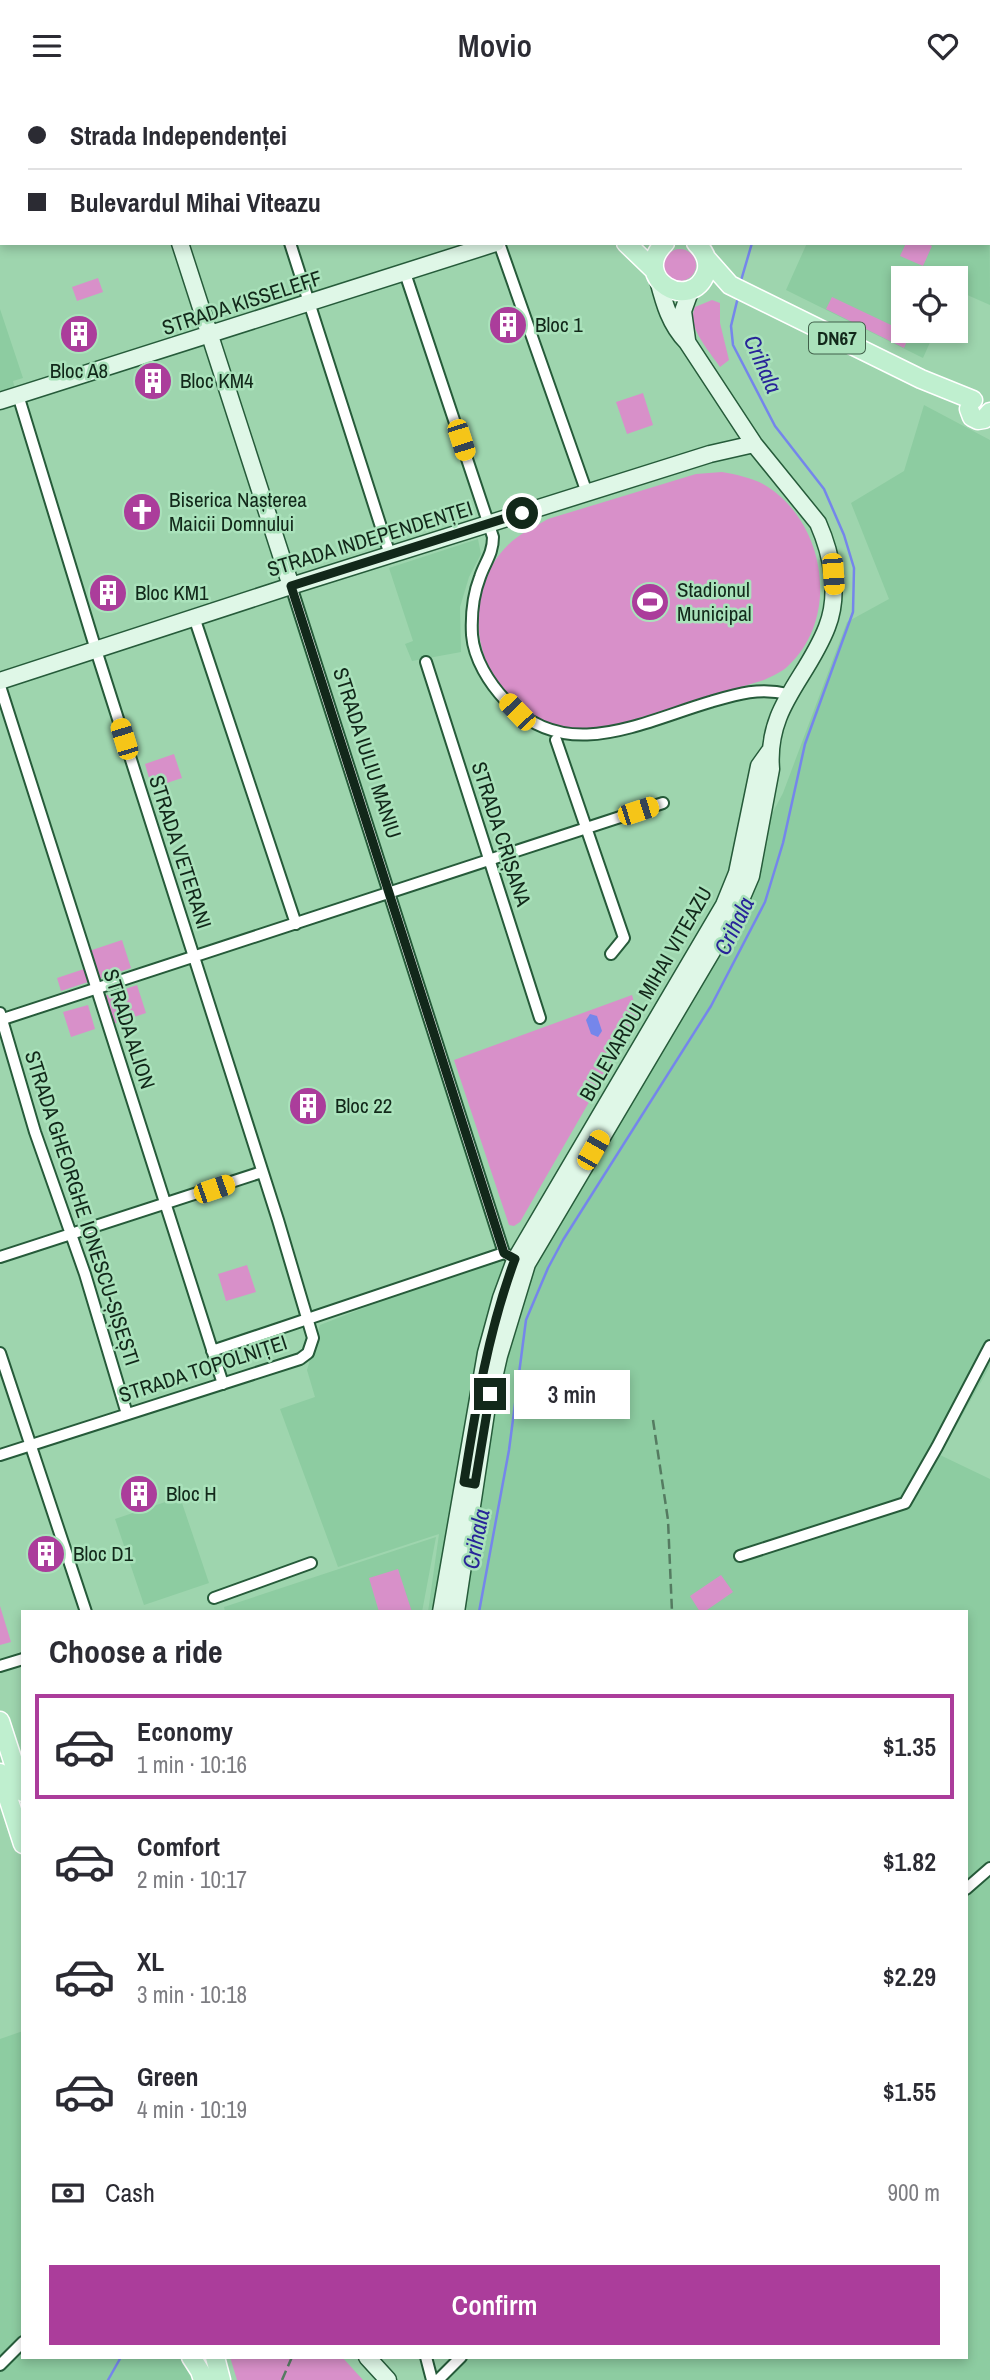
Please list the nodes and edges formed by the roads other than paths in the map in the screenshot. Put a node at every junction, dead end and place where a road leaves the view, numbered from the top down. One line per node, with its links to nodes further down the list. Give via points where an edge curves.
1 (181, 245): 13 (main road, STRADA IULIU MANIU)
2 (291, 245): 12 (street)
3 (492, 245): 8 (main road, STRADA KISSELEFF)
4 (499, 245): 19 (street)
5 (628, 245): 9 (main road)
6 (663, 245): 9 (main road, via 656,255)
7 (701, 249): 10 (main road); 11 (main road, via 705,275)
8 (405, 273): 12 (main road, STRADA KISSELEFF); 20 (street)
9 (656, 275): 11 (main road, via 673,291); 14 (main road, BULEVARDUL MIHAI VITEAZU, via 673,324)
10 (730, 285): 11 (main road); 17 (main road, DN67)
11 (693, 289): 14 (main road, BULEVARDUL MIHAI VITEAZU, via 682,311)
12 (309, 303): 13 (main road, STRADA KISSELEFF); 21 (street)
13 (210, 335): 15 (main road, STRADA KISSELEFF); 22 (main road, STRADA IULIU MANIU)
14 (687, 342): 18 (main road, BULEVARDUL MIHAI VITEAZU)
15 (18, 395): 16 (main road, STRADA KISSELEFF); 24 (street, STRADA VETERANI)
16 (0, 401)
17 (983, 410)
18 (754, 444): 19 (main road, STRADA INDEPENDENȚEI); 27 (main road, BULEVARDUL MIHAI VITEAZU, via 818,523 833,574 827,628)
19 (587, 493): 20 (main road, STRADA INDEPENDENȚEI)
20 (489, 524): 21 (main road, STRADA INDEPENDENȚEI); 27 (street, via 493,548 475,595 472,638 494,687 517,712 540,726 584,736 609,733 746,691)
21 (390, 555): 22 (main road, STRADA INDEPENDENȚEI)
22 (291, 586): 23 (main road, STRADA INDEPENDENȚEI); 32 (street, STRADA IULIU MANIU)
23 (194, 617): 24 (main road, STRADA INDEPENDENȚEI); 33 (street)
24 (96, 650): 26 (main road, STRADA INDEPENDENȚEI); 35 (street, STRADA VETERANI)
25 (426, 662): 31 (street, STRADA CRIȘANA)
26 (0, 684): 36 (street, STRADA ALION)
27 (788, 694): 43 (main road, BULEVARDUL MIHAI VITEAZU, via 769,752 771,769 751,876 736,911)
28 (556, 740): 30 (street)
29 (663, 803): 30 (street)
30 (586, 828): 31 (street); 34 (street, via 624,937)
31 (489, 860): 32 (street); 38 (street, STRADA CRIȘANA)
32 (391, 893): 33 (street); 43 (street, STRADA IULIU MANIU)
33 (296, 924): 35 (street)
34 (611, 954)
35 (194, 957): 36 (street); 39 (street, STRADA VETERANI)
36 (96, 988): 37 (street); 40 (street, STRADA ALION)
37 (1, 1017): 41 (street, STRADA GHEORGHE IONESCU-ȘIȘEȘTI)
38 (540, 1018)
39 (262, 1172): 40 (street); 44 (street, STRADA VETERANI)
40 (164, 1205): 41 (street); 46 (street, STRADA ALION)
41 (69, 1234): 42 (street); 49 (street, STRADA GHEORGHE IONESCU-ȘIȘEȘTI)
42 (0, 1257)
43 (515, 1259): 44 (street, STRADA TOPOLNIȚEI); 52 (main road, BULEVARDUL MIHAI VITEAZU, via 486,1353)
44 (309, 1320): 46 (street); 48 (street, STRADA TOPOLNIȚEI, via 313,1338 308,1353 300,1359)
45 (990, 1346): 53 (street, via 905,1503)
46 (212, 1352): 48 (street, STRADA ALION)
47 (0, 1353): 50 (street)
48 (223, 1384): 49 (street, STRADA TOPOLNIȚEI)
49 (127, 1414): 50 (street, STRADA TOPOLNIȚEI)
50 (32, 1445): 51 (street, STRADA TOPOLNIȚEI); 56 (street)
51 (0, 1455)
52 (469, 1483): 57 (main road, BULEVARDUL MIHAI VITEAZU); 58 (main road, BULEVARDUL MIHAI VITEAZU)
53 (740, 1556)
54 (311, 1563): 55 (street)
55 (214, 1598)
56 (85, 1610)
57 (441, 1610)
58 (457, 1610)
59 (21, 1660): 60 (street)
60 (0, 1666)
61 (0, 1721): 63 (main road)
62 (0, 1773): 64 (main road)
63 (21, 1786)
64 (21, 1838)
65 (990, 1868): 66 (street)
66 (968, 1887)
67 (21, 2343): 73 (street)
68 (192, 2359): 74 (main road)
69 (216, 2359): 75 (main road)
70 (369, 2359): 76 (main road)
71 (427, 2359): 77 (street)
72 (459, 2359): 78 (street)
73 (0, 2365)
74 (202, 2380)
75 (221, 2380)
76 (388, 2380)
77 (432, 2380)
78 (438, 2380)

